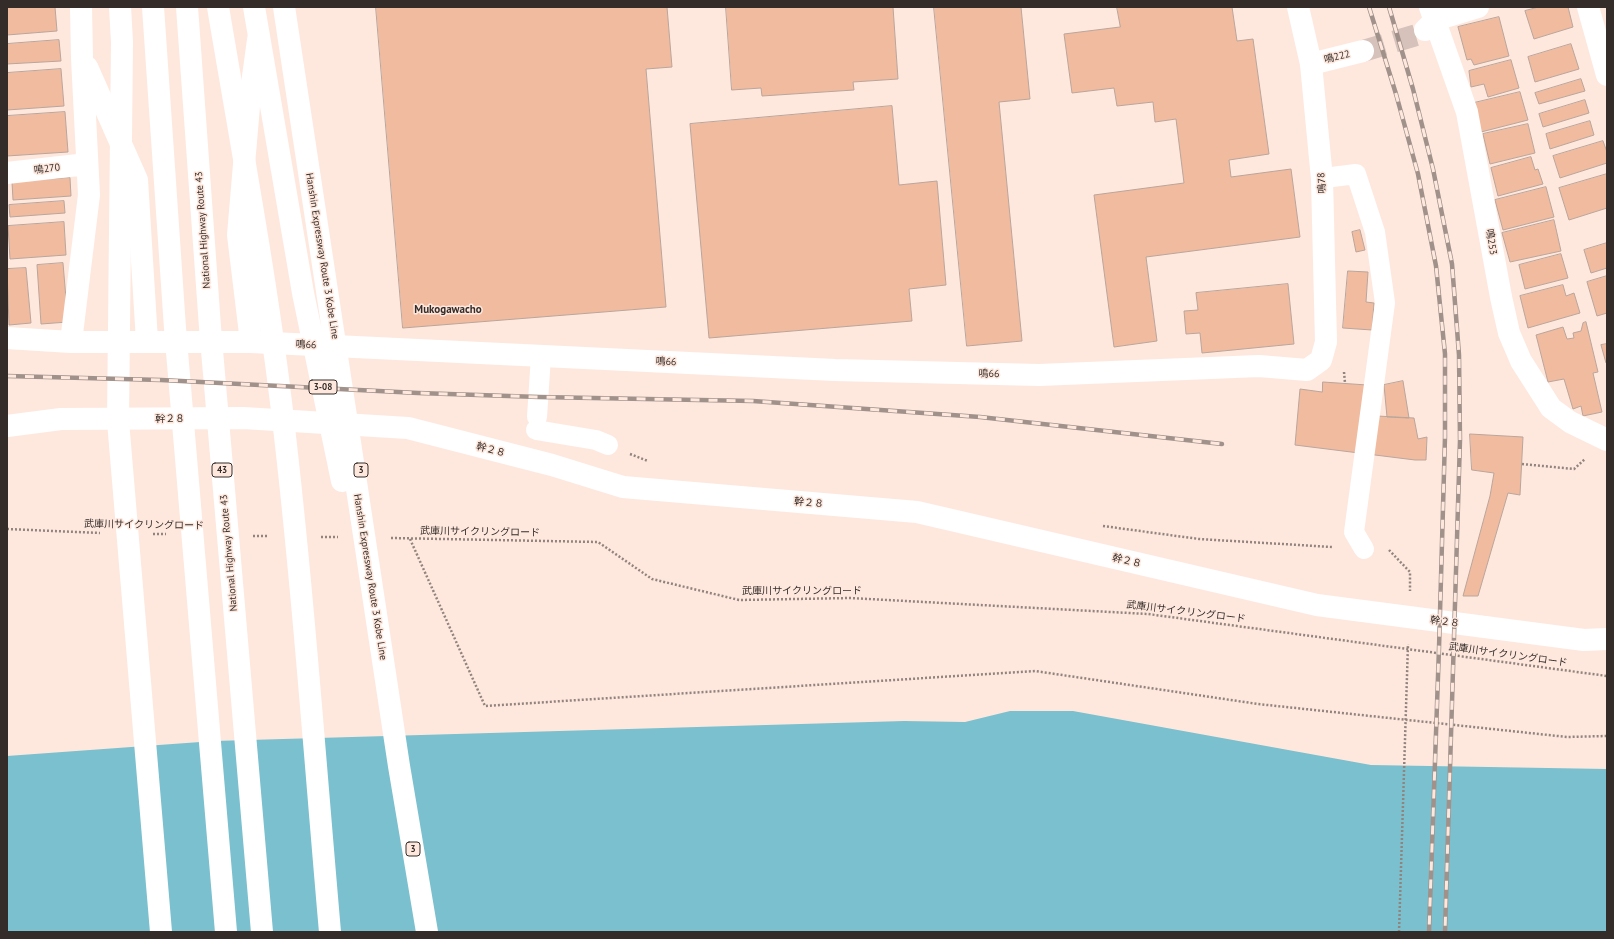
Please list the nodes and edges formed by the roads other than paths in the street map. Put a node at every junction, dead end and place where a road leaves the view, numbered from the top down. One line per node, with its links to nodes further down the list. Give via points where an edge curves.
1 (82, 7): 15 (main road)
2 (120, 7): 33 (main road, via 122,42 118,421)
3 (153, 7): 34 (main road, via 175,328)
4 (187, 7): 35 (main road, National Highway Route 43 / 43, via 210,327)
5 (218, 7): 36 (main road, via 270,322 283,417)
6 (254, 7): 32 (main road, 3-08, via 303,293)
7 (262, 7): 24 (main road, via 249,106 238,235)
8 (284, 7): 32 (main road, Hanshin Expressway Route 3 Kobe Line / 3)
9 (291, 7): 38 (main road, Hanshin Expressway Route 3 Kobe Line / 3)
10 (1298, 7): 16 (main road, 鳴78)
11 (1478, 7): 13 (main road)
12 (1588, 7): 17 (main road)
13 (1429, 20): 28 (main road, 鳴253, via 1467,112 1509,333 1521,361 1551,408 1570,422)
14 (1363, 51): 16 (main road, 鳴222)
15 (82, 58): 18 (main road); 22 (main road, via 137,180)
16 (1311, 64): 26 (main road, 鳴78, via 1322,178 1326,342)
17 (1607, 75)
18 (87, 164): 19 (main road, 鳴270); 23 (main road, via 89,195)
19 (7, 173)
20 (1332, 177): 30 (street, via 1356,174 1375,232 1386,303)
21 (7, 338): 23 (main road, 鳴66)
22 (147, 341): 23 (main road, 鳴66); 24 (main road, 鳴66)
23 (71, 342)
24 (251, 342): 25 (main road, 鳴66)
25 (541, 356): 26 (main road, 鳴66, via 835,370 1039,375 1259,366 1307,370); 29 (street, via 536,423)
26 (1321, 360)
27 (7, 426): 31 (main road, 幹２８, via 61,419 243,418 408,428 623,487 917,512 1317,605 1584,640)
28 (1607, 440)
29 (608, 445)
30 (1359, 540)
31 (1607, 639)
32 (399, 766): 37 (main road, Hanshin Expressway Route 3 Kobe Line / 3)
33 (161, 932)
34 (226, 932)
35 (262, 932)
36 (330, 932)
37 (427, 932)
38 (433, 932)

